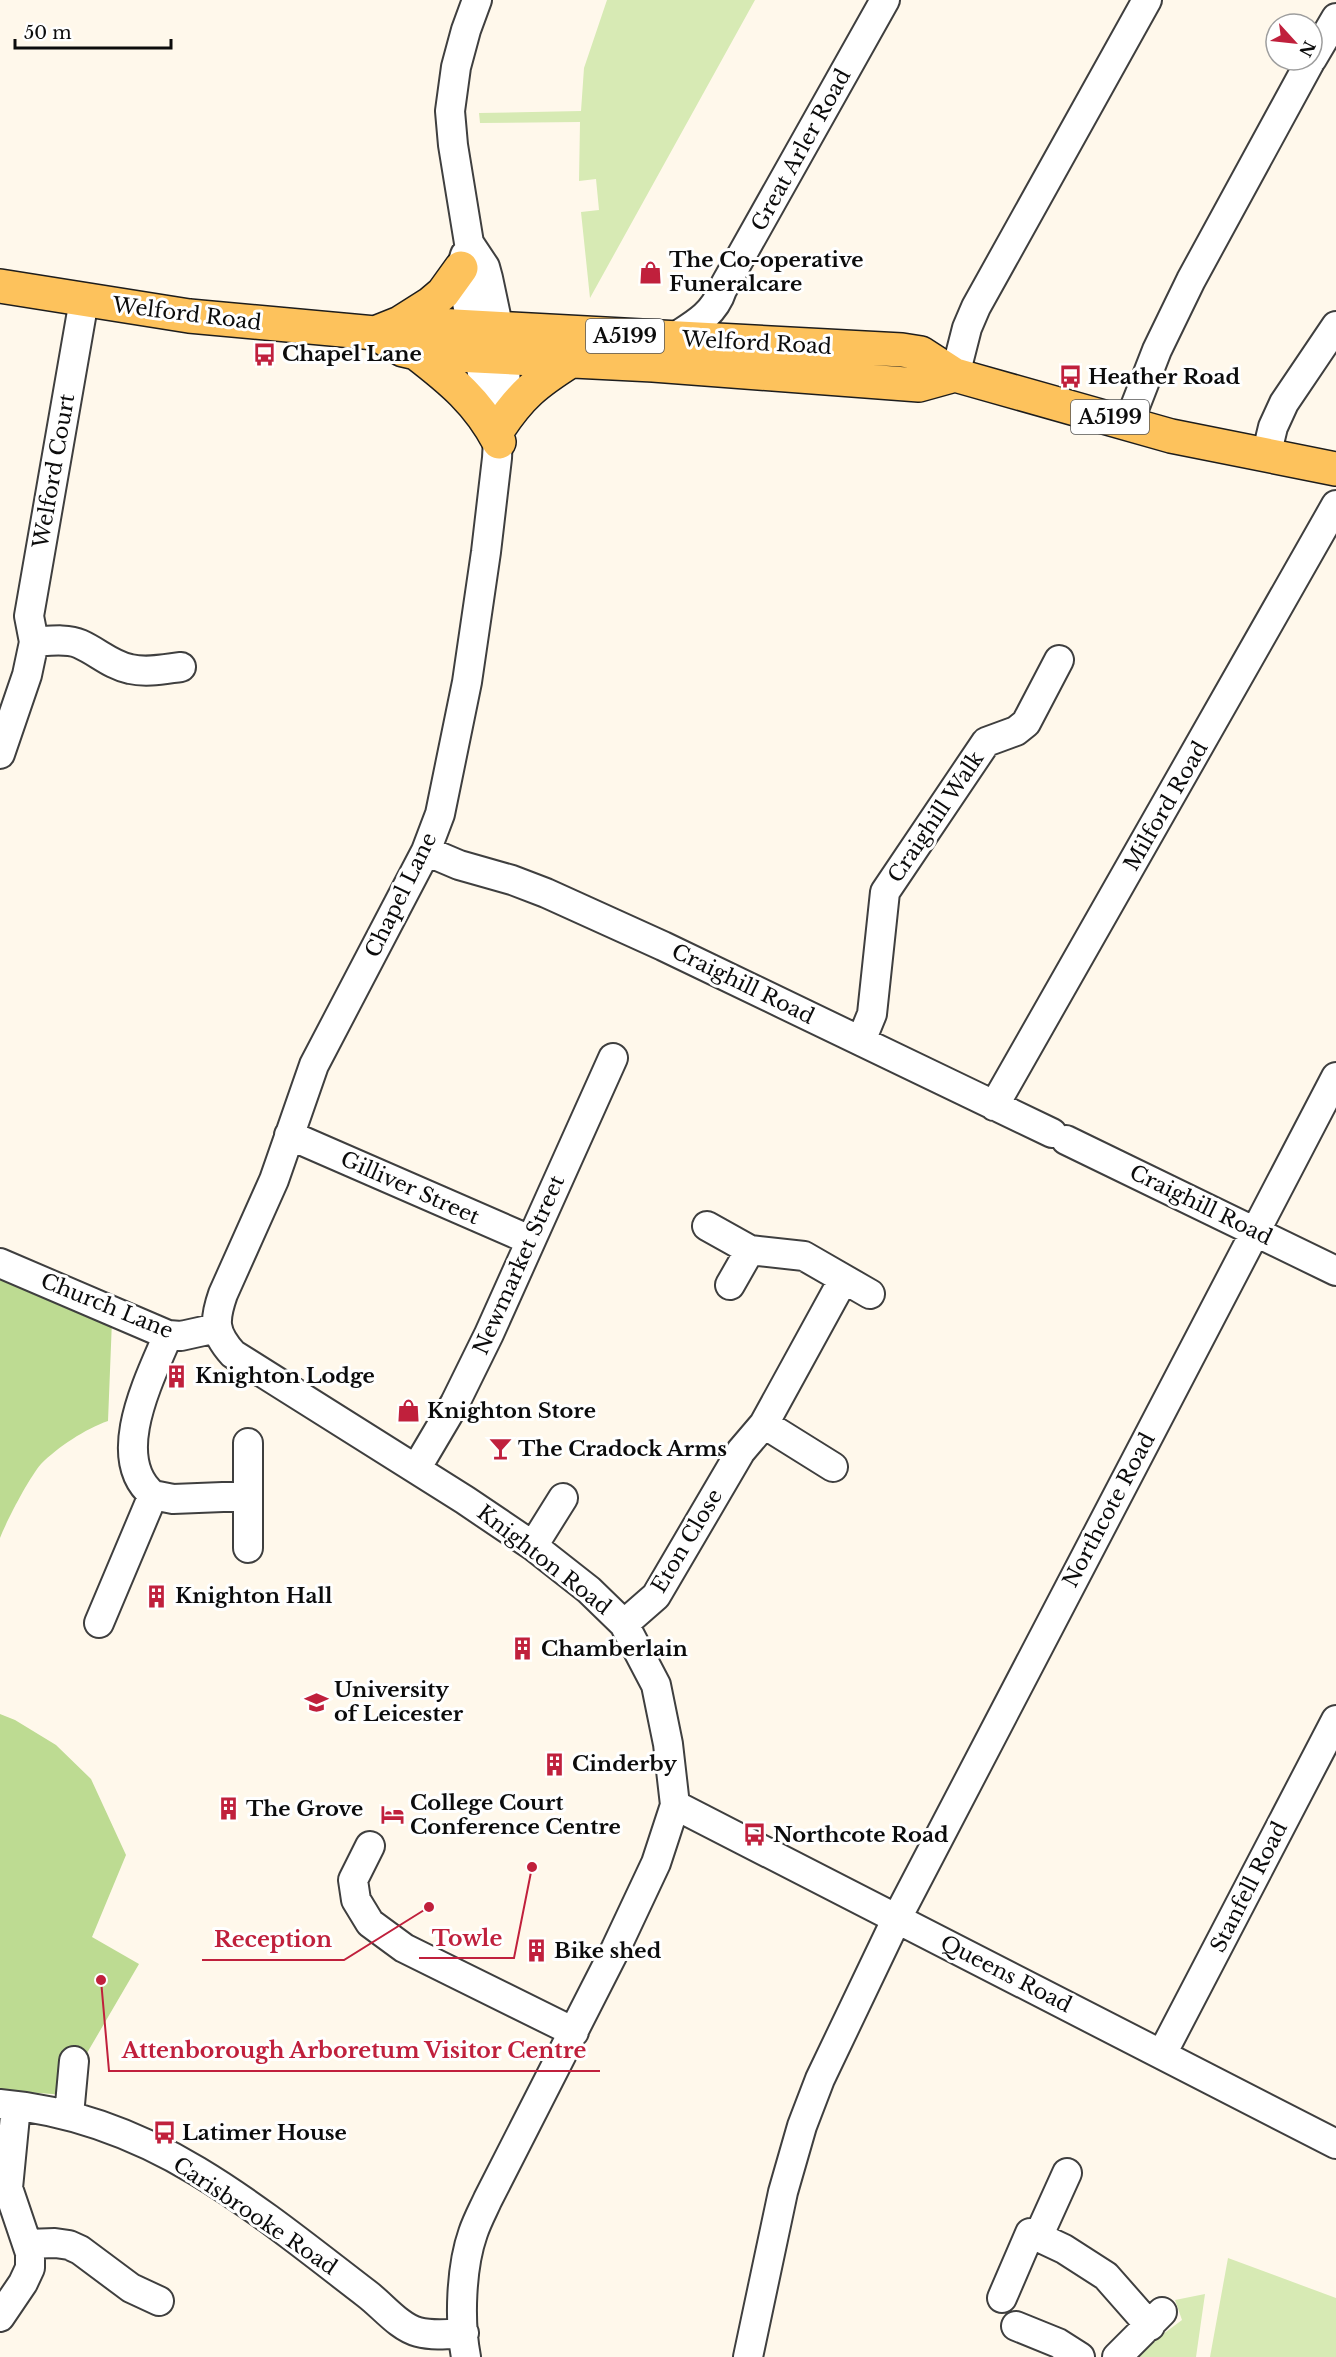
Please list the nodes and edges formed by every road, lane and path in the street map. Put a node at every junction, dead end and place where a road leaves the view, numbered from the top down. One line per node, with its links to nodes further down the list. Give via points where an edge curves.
1 (477, 0): 7 (street, via 456,67 450,111)
2 (885, 0): 10 (street, Great Arler Road)
3 (1147, 0): 18 (street, via 976,307)
4 (1336, 18): 5 (street)
5 (1324, 39)
6 (1305, 72): 19 (street, via 1191,280 1157,350)
7 (465, 256): 12 (main road, via 444,293); 14 (street, Chapel Lane, via 485,267)
8 (0, 286): 9 (main road, Welford Road / A5199)
9 (84, 300): 12 (main road, Welford Road / A5199, via 189,316); 24 (street, Welford Court, via 29,616)
10 (719, 301): 13 (street, Great Arler Road, via 707,315); 15 (street, via 732,326)
11 (1336, 326): 21 (street, via 1284,403)
12 (387, 328): 14 (main road, Welford Road / A5199); 16 (main road, Welford Road / A5199, via 403,350)
13 (672, 339): 14 (main road, Welford Road / A5199); 15 (main road, Welford Road / A5199)
14 (488, 342): 16 (main road, Welford Road / A5199); 17 (main road, Welford Road / A5199); 20 (street, Chapel Lane, via 506,396)
15 (751, 343): 18 (main road, Welford Road / A5199, via 902,350 921,353)
16 (416, 353): 20 (main road, via 466,394)
17 (569, 362): 18 (main road, Welford Road / A5199, via 919,385); 20 (main road, via 528,390 514,404)
18 (955, 375): 19 (main road, Welford Road / A5199)
19 (1129, 423): 21 (main road, Welford Road / A5199)
20 (499, 430): 28 (street, Chapel Lane, via 467,682 440,814)
21 (1266, 456): 22 (main road, Welford Road / A5199)
22 (1336, 469)
23 (1336, 505): 32 (street, Milford Road)
24 (34, 642): 26 (street, via 78,643 131,669); 27 (street, Welford Court)
25 (1059, 660): 29 (street, Craighill Walk, via 1026,723 1017,731 986,742 885,892 872,1014)
26 (181, 667)
27 (0, 754)
28 (426, 851): 29 (street, Craighill Road, via 546,892); 33 (street, Chapel Lane, via 314,1065)
29 (861, 1041): 32 (street, Craighill Road)
30 (613, 1058): 36 (street, Newmarket Street)
31 (1336, 1077): 35 (street, Northcote Road)
32 (994, 1106): 35 (street, Craighill Road)
33 (289, 1135): 36 (street, Gilliver Street); 44 (street, Chapel Lane, via 274,1180 223,1294 217,1313)
34 (707, 1226): 37 (street)
35 (1255, 1231): 39 (street, Craighill Road); 59 (street, Northcote Road)
36 (530, 1240): 48 (street, Newmarket Street, via 455,1403)
37 (750, 1250): 40 (street, via 804,1256); 41 (street)
38 (0, 1263): 43 (street, Church Lane)
39 (1336, 1271)
40 (843, 1280): 42 (street); 45 (street, Eton Close)
41 (730, 1285)
42 (870, 1294)
43 (163, 1333): 44 (street, Church Lane); 49 (street, via 135,1428 133,1454 137,1474)
44 (220, 1335): 48 (street, Knighton Road, via 245,1362)
45 (764, 1424): 47 (street); 55 (street, Eton Close, via 741,1451 656,1596)
46 (248, 1443): 50 (street)
47 (833, 1467)
48 (416, 1469): 52 (street, Knighton Road)
49 (153, 1495): 50 (street, via 173,1499); 54 (street)
50 (248, 1496): 53 (street)
51 (563, 1498): 52 (street)
52 (533, 1546): 55 (street, Knighton Road, via 589,1590)
53 (248, 1548)
54 (99, 1623)
55 (624, 1624): 57 (street, Knighton Road, via 656,1684)
56 (1336, 1720): 61 (street, Stanfell Road)
57 (675, 1805): 59 (street, Queens Road); 60 (street, Knighton Road, via 656,1863)
58 (370, 1846): 60 (street, via 353,1880 356,1900 370,1923 445,1982)
59 (897, 1918): 61 (street, Queens Road); 74 (street, Northcote Road, via 820,2079 802,2126 783,2192)
60 (574, 2032): 73 (street, Knighton Road, via 472,2234 465,2267)
61 (1162, 2054): 65 (street, Queens Road)
62 (74, 2061): 64 (street)
63 (8, 2105): 64 (street, Carisbrooke Road); 68 (street, via 8,2188)
64 (69, 2115): 73 (street, Carisbrooke Road, via 124,2135 197,2171 406,2326)
65 (1336, 2144)
66 (1067, 2173): 67 (street)
67 (1039, 2227): 69 (street); 76 (street, via 1156,2319)
68 (27, 2244): 70 (street, via 69,2245 131,2288); 71 (street, via 30,2268)
69 (1002, 2298)
70 (159, 2301)
71 (2, 2311)
72 (1016, 2326): 75 (street, via 1058,2343)
73 (465, 2345)
74 (748, 2357)
75 (1080, 2357)
76 (1117, 2357)

